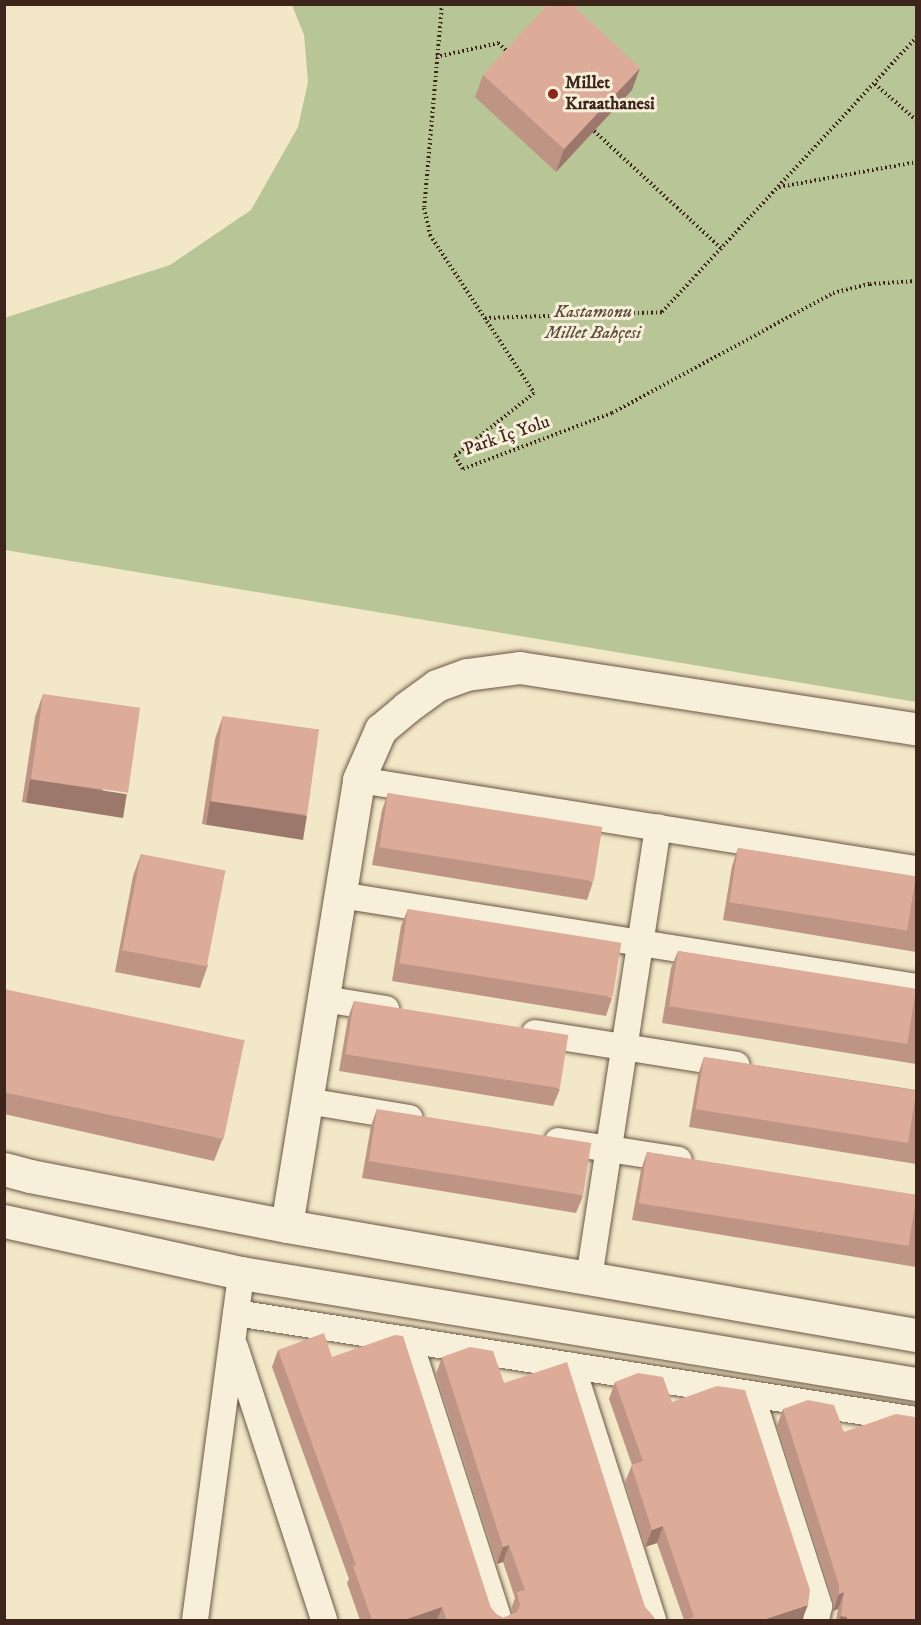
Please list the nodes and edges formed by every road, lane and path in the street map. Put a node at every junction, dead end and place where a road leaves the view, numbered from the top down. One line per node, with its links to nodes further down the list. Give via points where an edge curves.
1 (442, 4): 4 (path, Park İç Yolu)
2 (916, 38): 5 (path)
3 (513, 56): 4 (path, via 498,43)
4 (436, 57): 12 (path, Park İç Yolu, via 424,208 430,235)
5 (875, 84): 6 (path); 9 (path)
6 (916, 120)
7 (594, 131): 10 (path)
8 (916, 162): 9 (path)
9 (778, 187): 10 (path)
10 (721, 248): 12 (path, via 662,312)
11 (916, 281): 12 (path, Park İç Yolu, via 870,284 833,292 612,412 463,469 455,456 534,393)
12 (485, 318)
13 (916, 729): 14 (street, via 520,668 467,675 437,686 381,730)
14 (359, 780): 15 (street); 17 (street)
15 (658, 827): 16 (street); 18 (street)
16 (916, 869)
17 (340, 895): 18 (street); 20 (street)
18 (640, 943): 19 (street); 23 (street)
19 (916, 987)
20 (324, 999): 21 (street); 25 (street)
21 (405, 1012)
22 (508, 1029): 23 (street)
23 (624, 1047): 24 (street); 28 (street)
24 (764, 1070)
25 (307, 1101): 26 (street); 32 (street)
26 (435, 1122)
27 (539, 1138): 28 (street)
28 (609, 1149): 29 (street); 34 (street)
29 (703, 1164)
30 (4, 1169): 32 (main road)
31 (4, 1221): 33 (main road)
32 (287, 1226): 34 (main road)
33 (242, 1273): 35 (street); 40 (main road)
34 (589, 1278): 36 (main road)
35 (236, 1313): 37 (street); 38 (street)
36 (916, 1335)
37 (233, 1339): 43 (street); 44 (street)
38 (409, 1340): 39 (street); 45 (street)
39 (572, 1366): 41 (street); 46 (street)
40 (916, 1384)
41 (751, 1394): 42 (street); 47 (street, via 819,1606)
42 (916, 1420)
43 (195, 1620)
44 (324, 1620)
45 (499, 1620)
46 (653, 1620)
47 (816, 1620)

